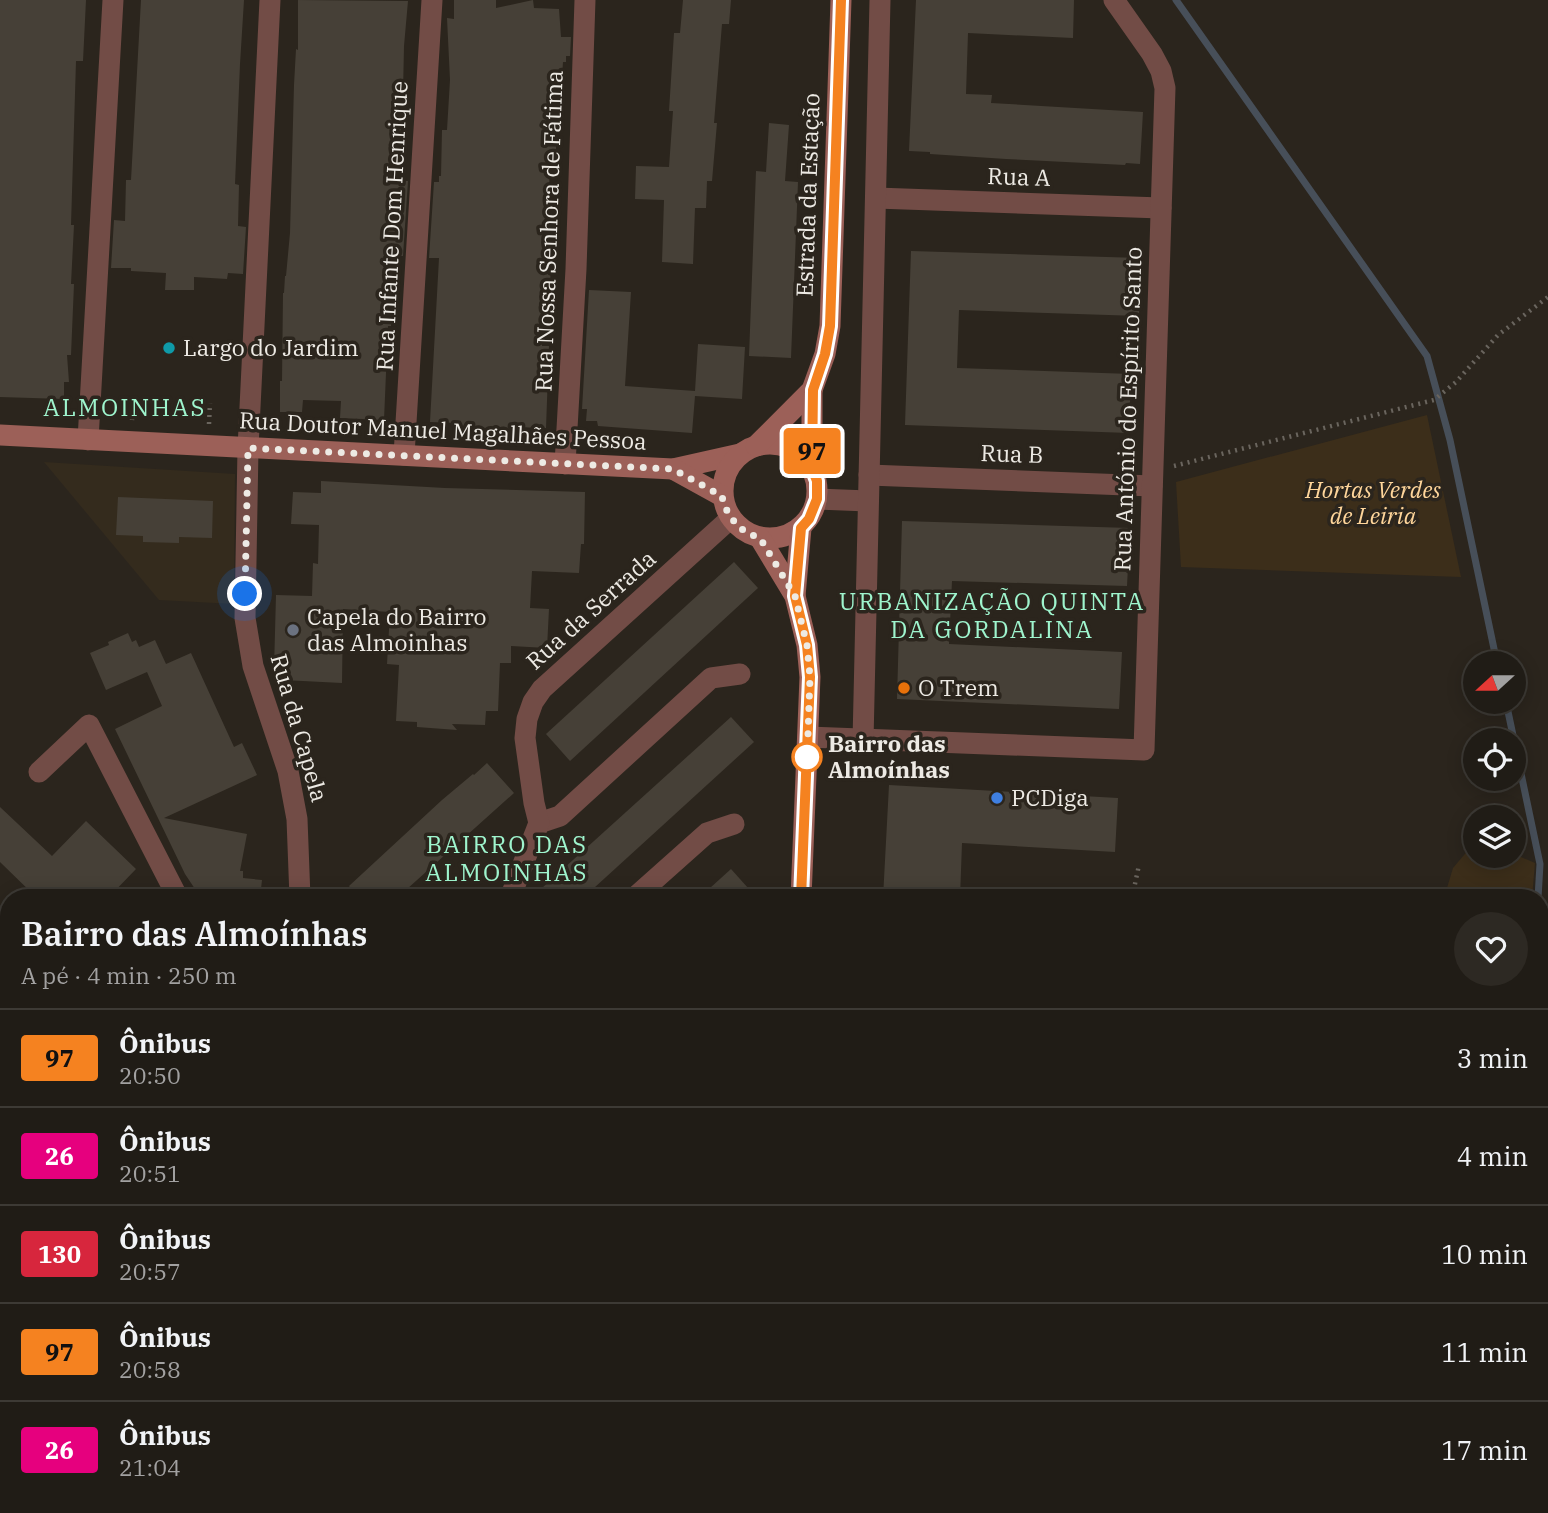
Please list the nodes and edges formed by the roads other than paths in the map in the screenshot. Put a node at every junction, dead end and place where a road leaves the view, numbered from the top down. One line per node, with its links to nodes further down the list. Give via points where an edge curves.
1 (113, 0): 12 (street)
2 (270, 0): 13 (street, Rua da Capela)
3 (432, 0): 15 (street, Rua Infante Dom Henrique)
4 (585, 0): 16 (street, Rua Nossa Senhora de Fátima)
5 (841, 0): 10 (main road, Estrada da Estação, via 830,326)
6 (880, 0): 8 (street)
7 (1114, 0): 9 (street, Rua António do Espírito Santo, via 1152,54 1163,79)
8 (876, 198): 9 (street, Rua A); 19 (street)
9 (1161, 208): 20 (street, Rua António do Espírito Santo)
10 (813, 390): 14 (main road, Estrada da Estação); 17 (main road, Estrada da Estação)
11 (0, 435): 12 (main road, Rua Doutor Manuel Magalhães Pessoa)
12 (88, 440): 13 (main road, Rua Doutor Manuel Magalhães Pessoa)
13 (248, 448): 15 (main road, Rua Doutor Manuel Magalhães Pessoa); 35 (street, Rua da Capela, via 245,618 253,666 288,771 298,819)
14 (748, 450): 17 (main road, via 772,443 788,447); 18 (main road, Rua Doutor Manuel Magalhães Pessoa); 21 (main road, Estrada da Estação, via 731,464)
15 (404, 455): 16 (main road, Rua Doutor Manuel Magalhães Pessoa)
16 (565, 464): 18 (main road, Rua Doutor Manuel Magalhães Pessoa)
17 (812, 468): 22 (main road, Estrada da Estação)
18 (673, 469): 21 (main road, Rua Doutor Manuel Magalhães Pessoa)
19 (869, 475): 20 (street, Rua B); 23 (street)
20 (1153, 479): 30 (street, Rua António do Espírito Santo, via 1144,750)
21 (722, 496): 24 (main road)
22 (817, 499): 23 (street); 25 (main road)
23 (869, 501): 30 (street)
24 (731, 518): 26 (main road, via 745,532); 32 (street, Rua da Serrada, via 533,702 525,738)
25 (801, 528): 26 (main road, via 788,536); 27 (main road)
26 (760, 538): 27 (main road)
27 (795, 596): 29 (main road, via 810,677)
28 (740, 674): 32 (street, via 711,678 560,816)
29 (808, 737): 30 (street, Rua António do Espírito Santo); 38 (main road)
30 (863, 741)
31 (39, 772): 34 (street, via 89,725)
32 (536, 813): 36 (street)
33 (734, 824): 37 (street, via 707,833)
34 (173, 889)
35 (300, 889)
36 (513, 889)
37 (644, 889)
38 (801, 889)

